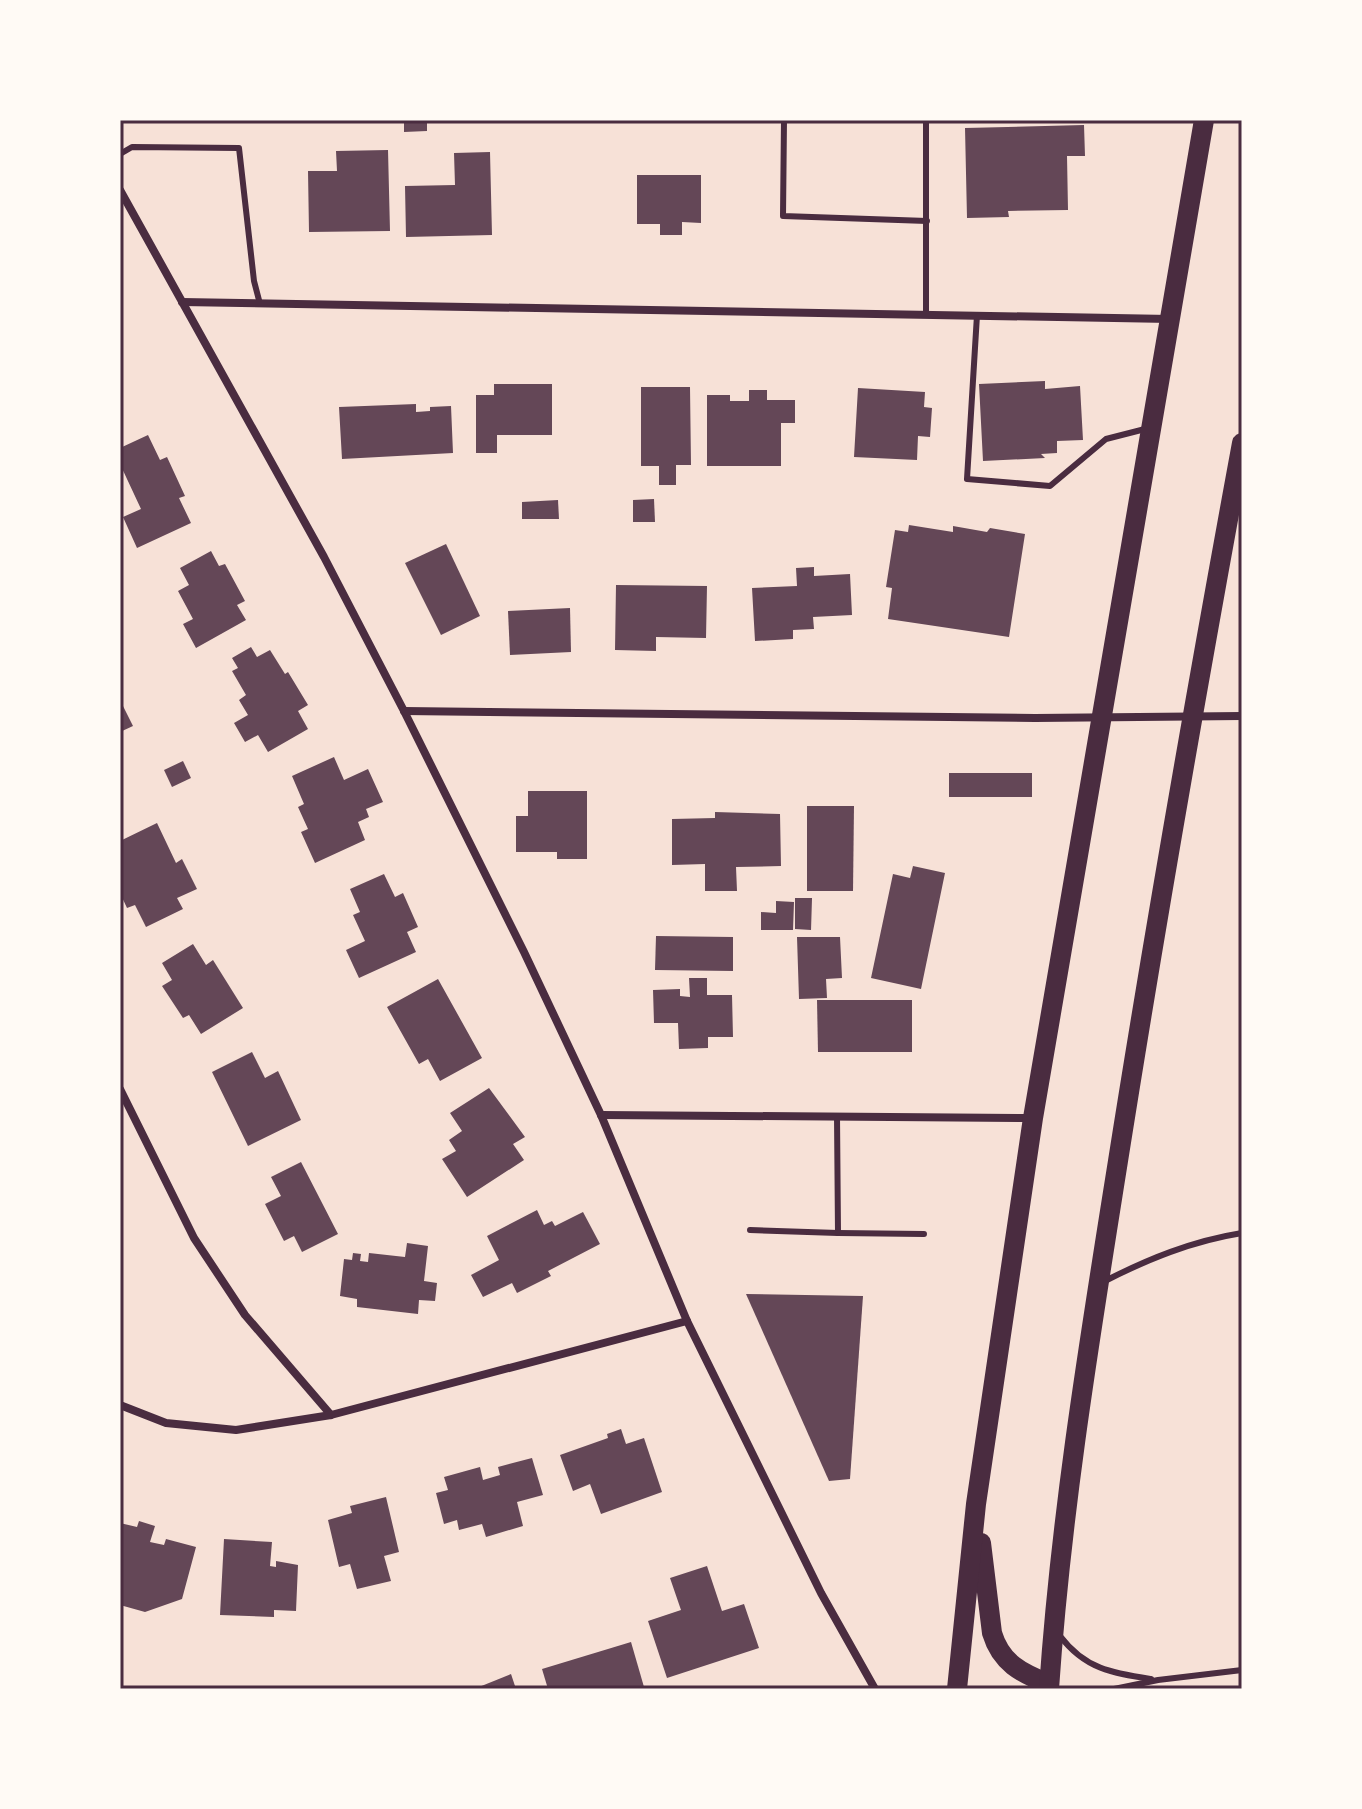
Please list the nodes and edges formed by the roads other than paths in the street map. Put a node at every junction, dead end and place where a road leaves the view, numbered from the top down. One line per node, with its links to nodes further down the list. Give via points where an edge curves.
1 (784, 120): 6 (lane, via 783,216)
2 (926, 120): 6 (lane)
3 (1201, 121): 11 (main road)
4 (120, 154): 8 (lane, via 132,147 239,148)
5 (120, 190): 7 (street)
6 (927, 221): 9 (lane)
7 (182, 302): 8 (street); 14 (street)
8 (260, 304): 9 (street)
9 (926, 315): 10 (street)
10 (977, 315): 11 (street); 12 (lane, via 967,479 1050,486 1106,439)
11 (1170, 319): 12 (main road)
12 (1152, 427): 17 (main road)
13 (1242, 443): 15 (main road)
14 (404, 711): 17 (street); 19 (street)
15 (1192, 716): 16 (street); 17 (street); 26 (main road)
16 (1242, 716)
17 (1103, 717): 21 (main road)
18 (120, 1089): 29 (street, via 194,1238 245,1315)
19 (601, 1115): 20 (street); 27 (street)
20 (837, 1116): 21 (street); 23 (lane)
21 (1033, 1118): 30 (main road)
22 (750, 1230): 23 (lane)
23 (838, 1233): 25 (lane)
24 (1242, 1233): 26 (lane, via 1148,1259)
25 (924, 1234)
26 (1098, 1285): 31 (main road)
27 (687, 1321): 29 (street); 35 (street, via 821,1593)
28 (120, 1405): 29 (street, via 166,1423 236,1430)
29 (331, 1415)
30 (976, 1504): 34 (main road, via 996,1646 1010,1665); 36 (main road)
31 (1053, 1627): 33 (lane, via 1081,1659 1119,1674); 34 (main road)
32 (1242, 1670): 33 (lane)
33 (1158, 1680): 37 (lane); 38 (lane)
34 (1049, 1686)
35 (875, 1689)
36 (957, 1689)
37 (1114, 1689)
38 (1159, 1689)

